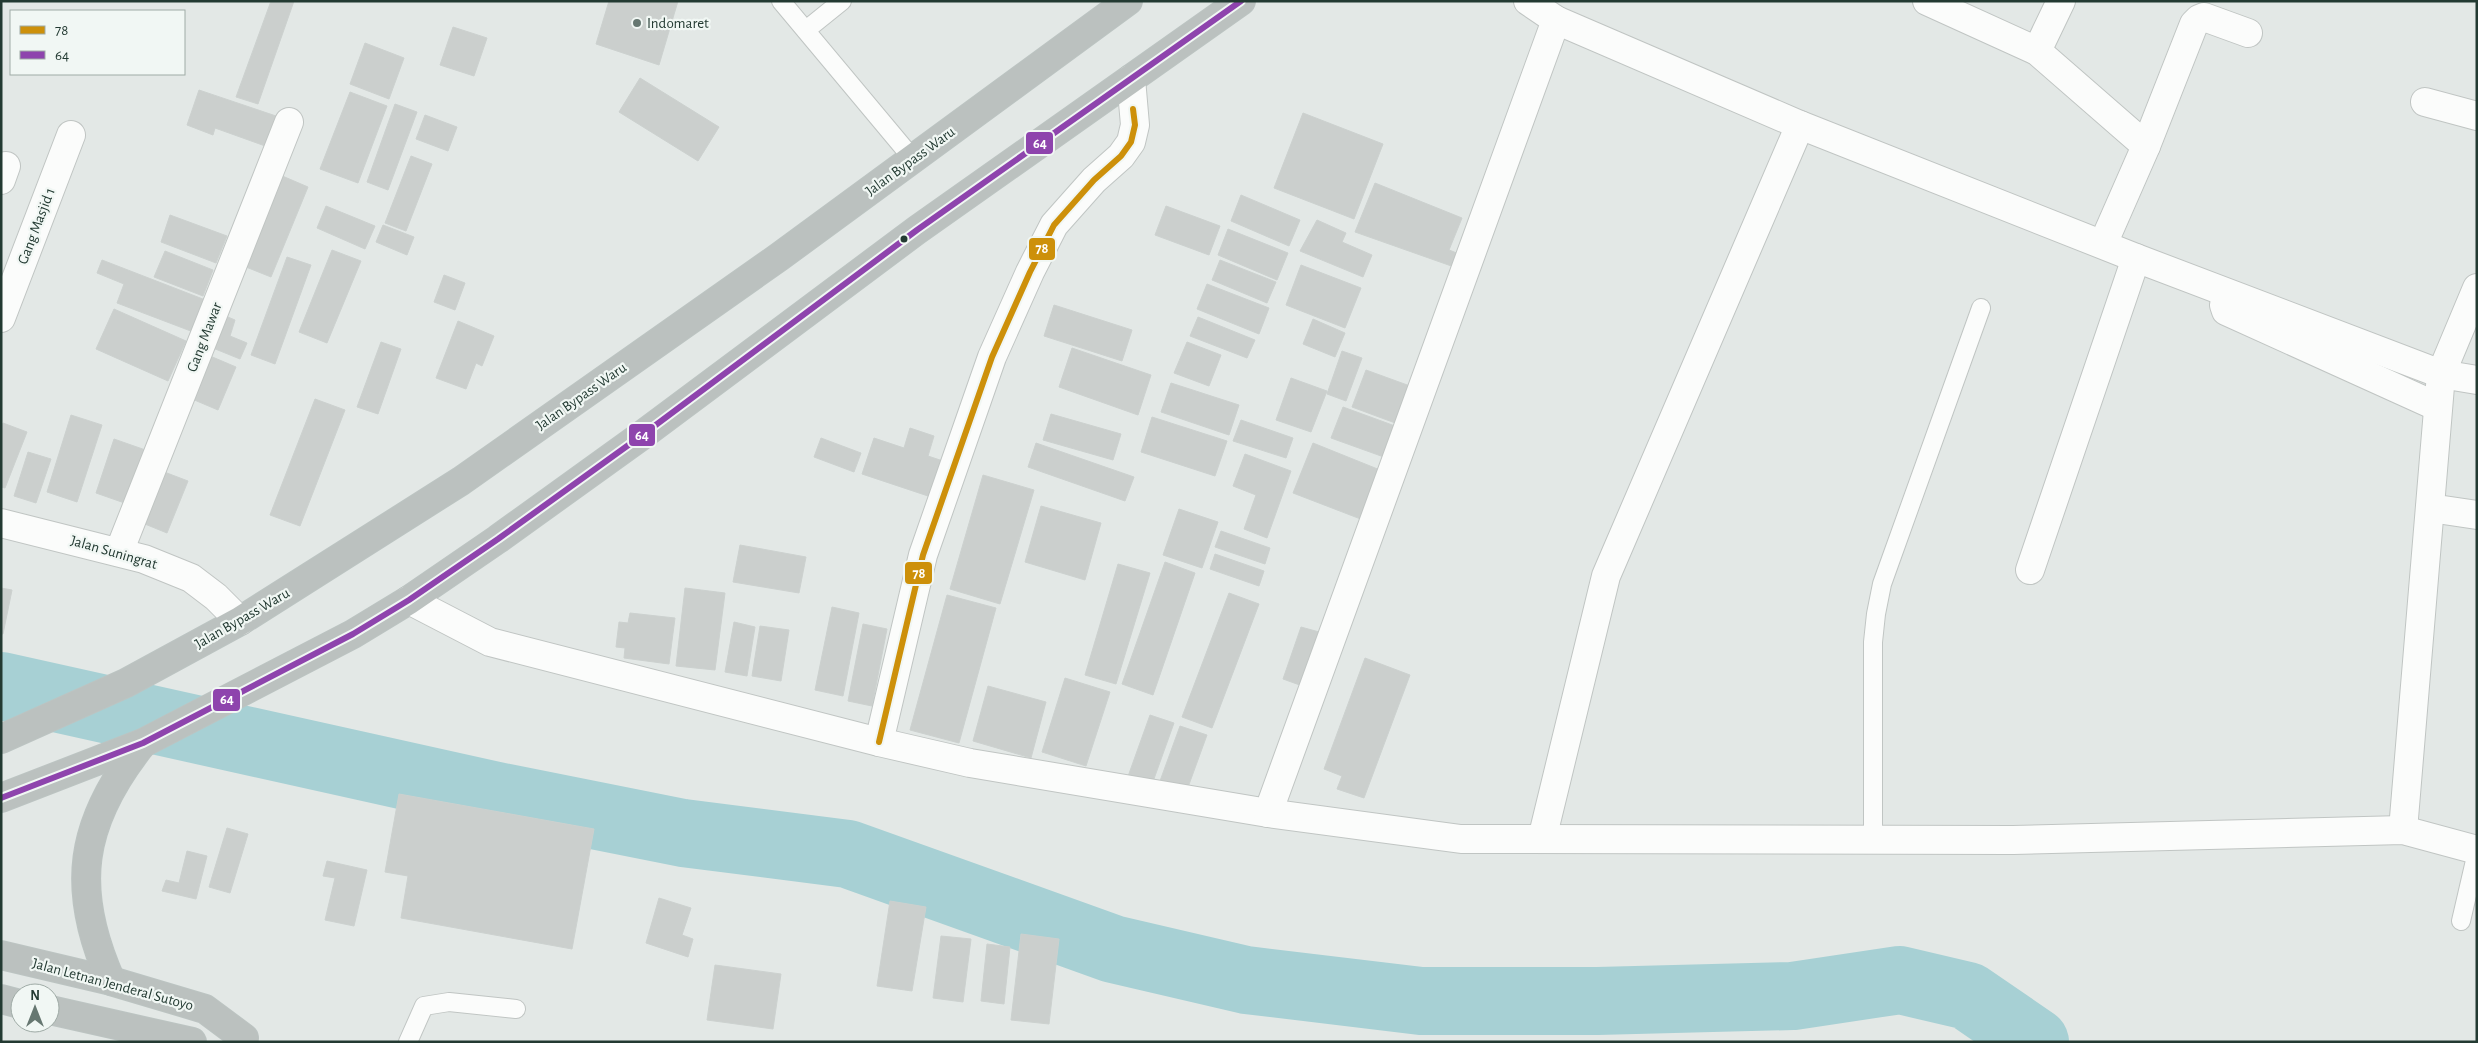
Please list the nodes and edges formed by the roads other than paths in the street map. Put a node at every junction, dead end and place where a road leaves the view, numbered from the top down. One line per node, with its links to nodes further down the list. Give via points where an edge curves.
1 (781, 1): 9 (lane)
2 (842, 1): 9 (lane)
3 (1241, 1): 12 (highway)
4 (1528, 1): 8 (street)
5 (1927, 1): 11 (street)
6 (2061, 1): 11 (street)
7 (1113, 5): 19 (highway, Jalan Bypass Waru)
8 (1556, 20): 16 (street); 40 (street)
9 (806, 30): 19 (lane)
10 (2248, 33): 18 (street, via 2204,17 2194,24)
11 (2037, 52): 18 (street)
12 (1131, 79): 34 (highway, via 917,230 618,453); 38 (street, via 1135,125 1131,142 1054,225 992,357 923,555)
13 (2425, 102): 14 (street)
14 (2477, 116)
15 (289, 122): 32 (street, Gang Mawar)
16 (1800, 125): 20 (street); 42 (street, via 1606,576)
17 (72, 135): 25 (street, Gang Masjid 1)
18 (2146, 146): 20 (street)
19 (913, 159): 35 (highway, Jalan Bypass Waru, via 461,481)
20 (2103, 244): 21 (street)
21 (2136, 258): 23 (street); 33 (street)
22 (2477, 288): 26 (street)
23 (2230, 294): 26 (street); 28 (street, via 2224,305 2226,311)
24 (1982, 308): 43 (lane, via 1882,584 1873,642)
25 (1, 318)
26 (2441, 374): 27 (street); 28 (street)
27 (2477, 380)
28 (2438, 407): 29 (street)
29 (2430, 508): 30 (street); 41 (street)
30 (2477, 515)
31 (1, 522): 32 (street, Jalan Suningrat)
32 (119, 552): 35 (street, Jalan Suningrat, via 191,578)
33 (2030, 570)
34 (409, 600): 36 (highway, via 353,634); 38 (street, via 490,642)
35 (240, 621): 37 (highway, Jalan Bypass Waru, via 126,683)
36 (152, 738): 39 (highway); 47 (highway, via 120,771 102,804 91,839 87,866 88,912 96,948)
37 (1, 739)
38 (878, 742): 40 (street, via 970,763)
39 (1, 798)
40 (1268, 813): 42 (street, via 1461,839)
41 (2403, 830): 43 (street, via 2013,840); 44 (street)
42 (1542, 839): 43 (street)
43 (1873, 839)
44 (2477, 851): 45 (lane)
45 (2460, 921)
46 (1, 955): 47 (highway, Jalan Letnan Jenderal Sutoyo)
47 (111, 981): 50 (highway, Jalan Letnan Jenderal Sutoyo, via 205,1009)
48 (516, 1009): 53 (lane, via 449,1002 424,1006)
49 (60, 1012): 51 (highway)
50 (252, 1041): 52 (highway, Jalan Letnan Jenderal Sutoyo)
51 (192, 1042)
52 (210, 1042)
53 (408, 1042)

